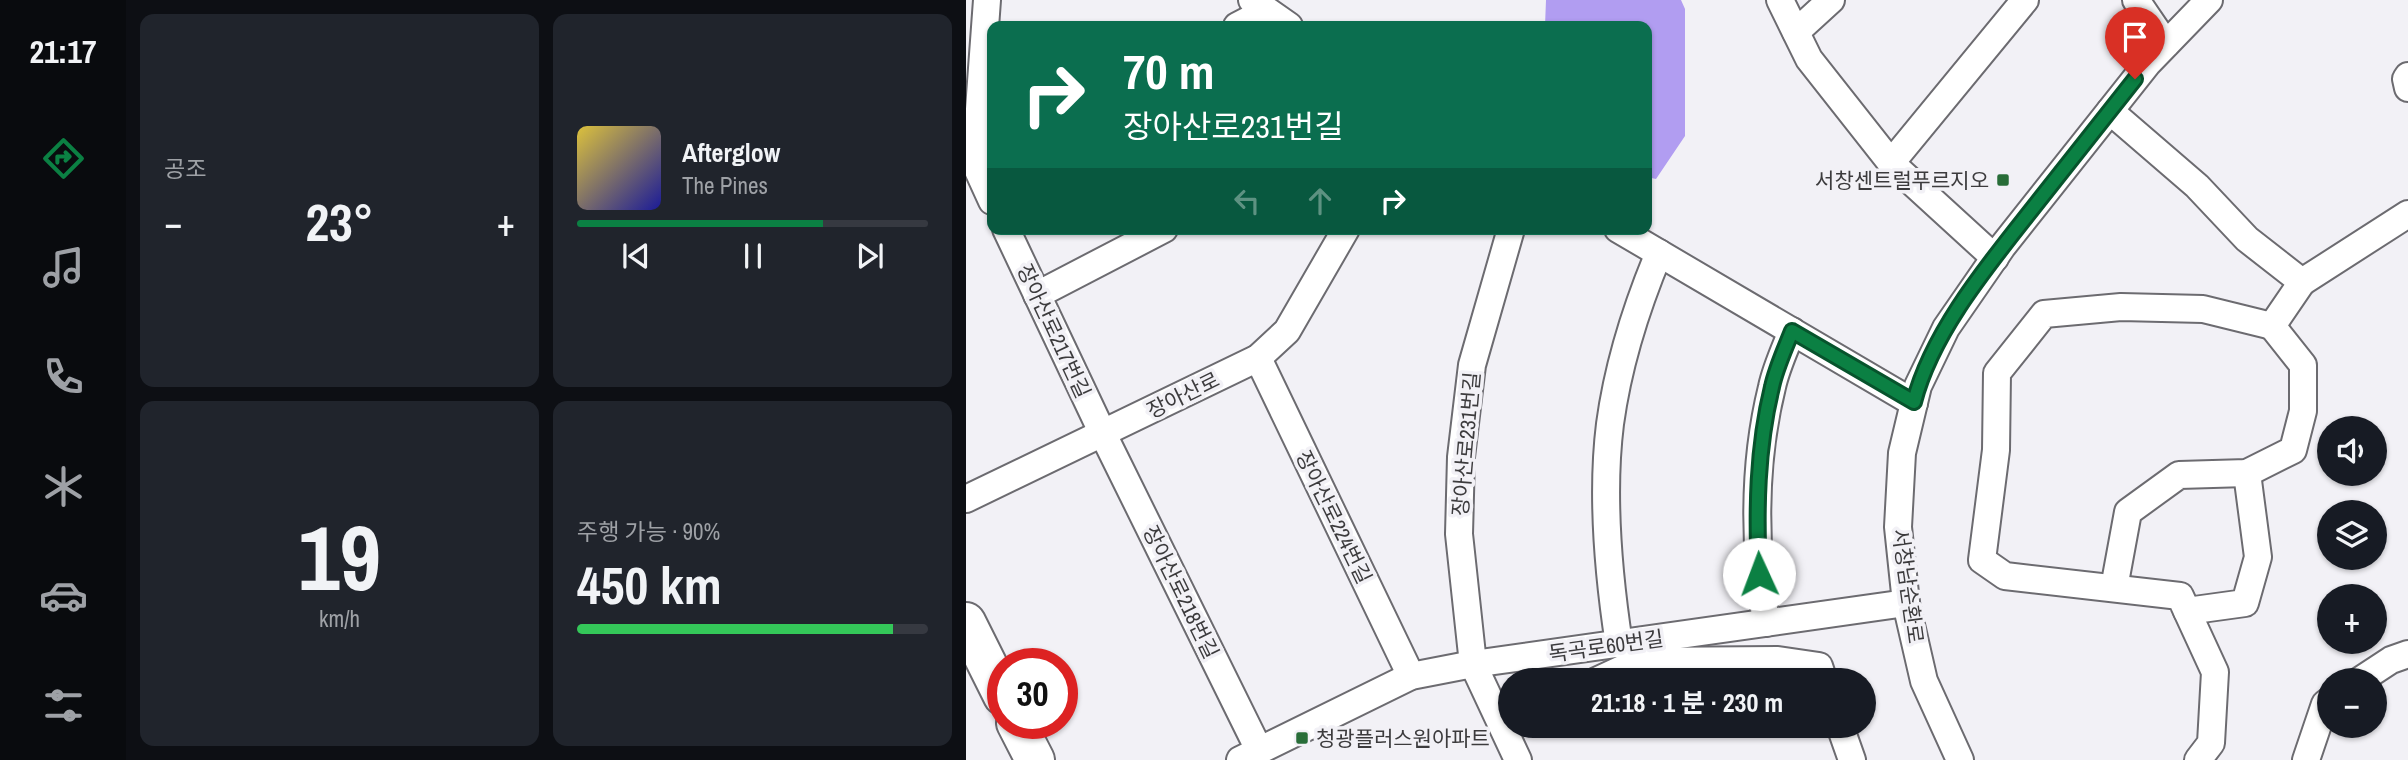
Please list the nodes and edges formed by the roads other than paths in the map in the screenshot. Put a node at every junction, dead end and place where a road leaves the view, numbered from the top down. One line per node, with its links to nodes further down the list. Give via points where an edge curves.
1 (987, 0): 15 (street)
2 (1780, 0): 10 (street)
3 (1831, 0): 10 (street)
4 (2025, 0): 16 (street)
5 (2136, 0): 11 (street)
6 (2209, 0): 11 (street, 서창남순환로)
7 (1259, 6): 8 (street); 9 (street)
8 (1242, 21)
9 (1282, 21)
10 (1796, 32): 16 (street, via 1809,59)
11 (2166, 44): 14 (street, 서창남순환로)
12 (2408, 76): 13 (street)
13 (2408, 88)
14 (2110, 111): 25 (street, 서창남순환로); 26 (street, via 2197,186 2248,239)
15 (983, 159): 17 (street)
16 (1891, 163): 25 (street)
17 (987, 178)
18 (2408, 214): 26 (street)
19 (1009, 235): 27 (street, 장아산로217번길)
20 (1152, 235): 27 (street)
21 (1340, 235): 30 (street, 장아산로, via 1287,331)
22 (1509, 235): 43 (street, 장아산로231번길, via 1472,365 1461,457 1459,534)
23 (1628, 235): 24 (street)
24 (1659, 253): 29 (street); 40 (street, via 1627,341 1610,424 1609,571)
25 (1995, 258): 31 (street, 서창남순환로, via 1946,328)
26 (2302, 282): 28 (street)
27 (1037, 295): 32 (street, 장아산로217번길)
28 (2272, 326): 33 (street, via 2303,365 2303,411 2293,450); 35 (street, via 2203,309 2121,307 2044,314 1997,373 1997,450 1982,560 2005,576)
29 (1792, 331): 31 (street); 38 (street, via 1772,385 1760,450 1757,528)
30 (1258, 358): 32 (street, 장아산로); 47 (street, 장아산로224번길)
31 (1914, 402): 36 (street, 서창남순환로, via 1902,453 1898,527)
32 (1103, 433): 34 (street, 장아산로); 53 (street, 장아산로218번길)
33 (2247, 473): 35 (street, via 2179,475 2128,512); 37 (street, via 2258,557 2245,603)
34 (966, 499)
35 (2115, 589): 37 (street, via 2180,596)
36 (1906, 603): 38 (street, 독곡로60번길); 57 (street, 서창남순환로, via 1924,681)
37 (2187, 611): 58 (street, via 2215,672 2211,743)
38 (1766, 623): 40 (street, 독곡로60번길)
39 (972, 634): 42 (highway)
40 (1619, 644): 43 (street, 독곡로60번길)
41 (2408, 654): 46 (street)
42 (987, 664)
43 (1473, 664): 47 (street, 독곡로60번길); 48 (street, 장아산로231번길)
44 (1624, 668): 45 (street, via 1639,661 1764,660)
45 (1820, 668)
46 (2379, 668)
47 (1411, 676): 53 (street, 독곡로60번길)
48 (1498, 709)
49 (2317, 728): 59 (street)
50 (1511, 738): 55 (street, 장아산로231번길)
51 (1844, 738): 56 (street)
52 (1024, 739): 54 (highway)
53 (1249, 755)
54 (1035, 760)
55 (1518, 760)
56 (1852, 760)
57 (1960, 760)
58 (2198, 760)
59 (2306, 760)

